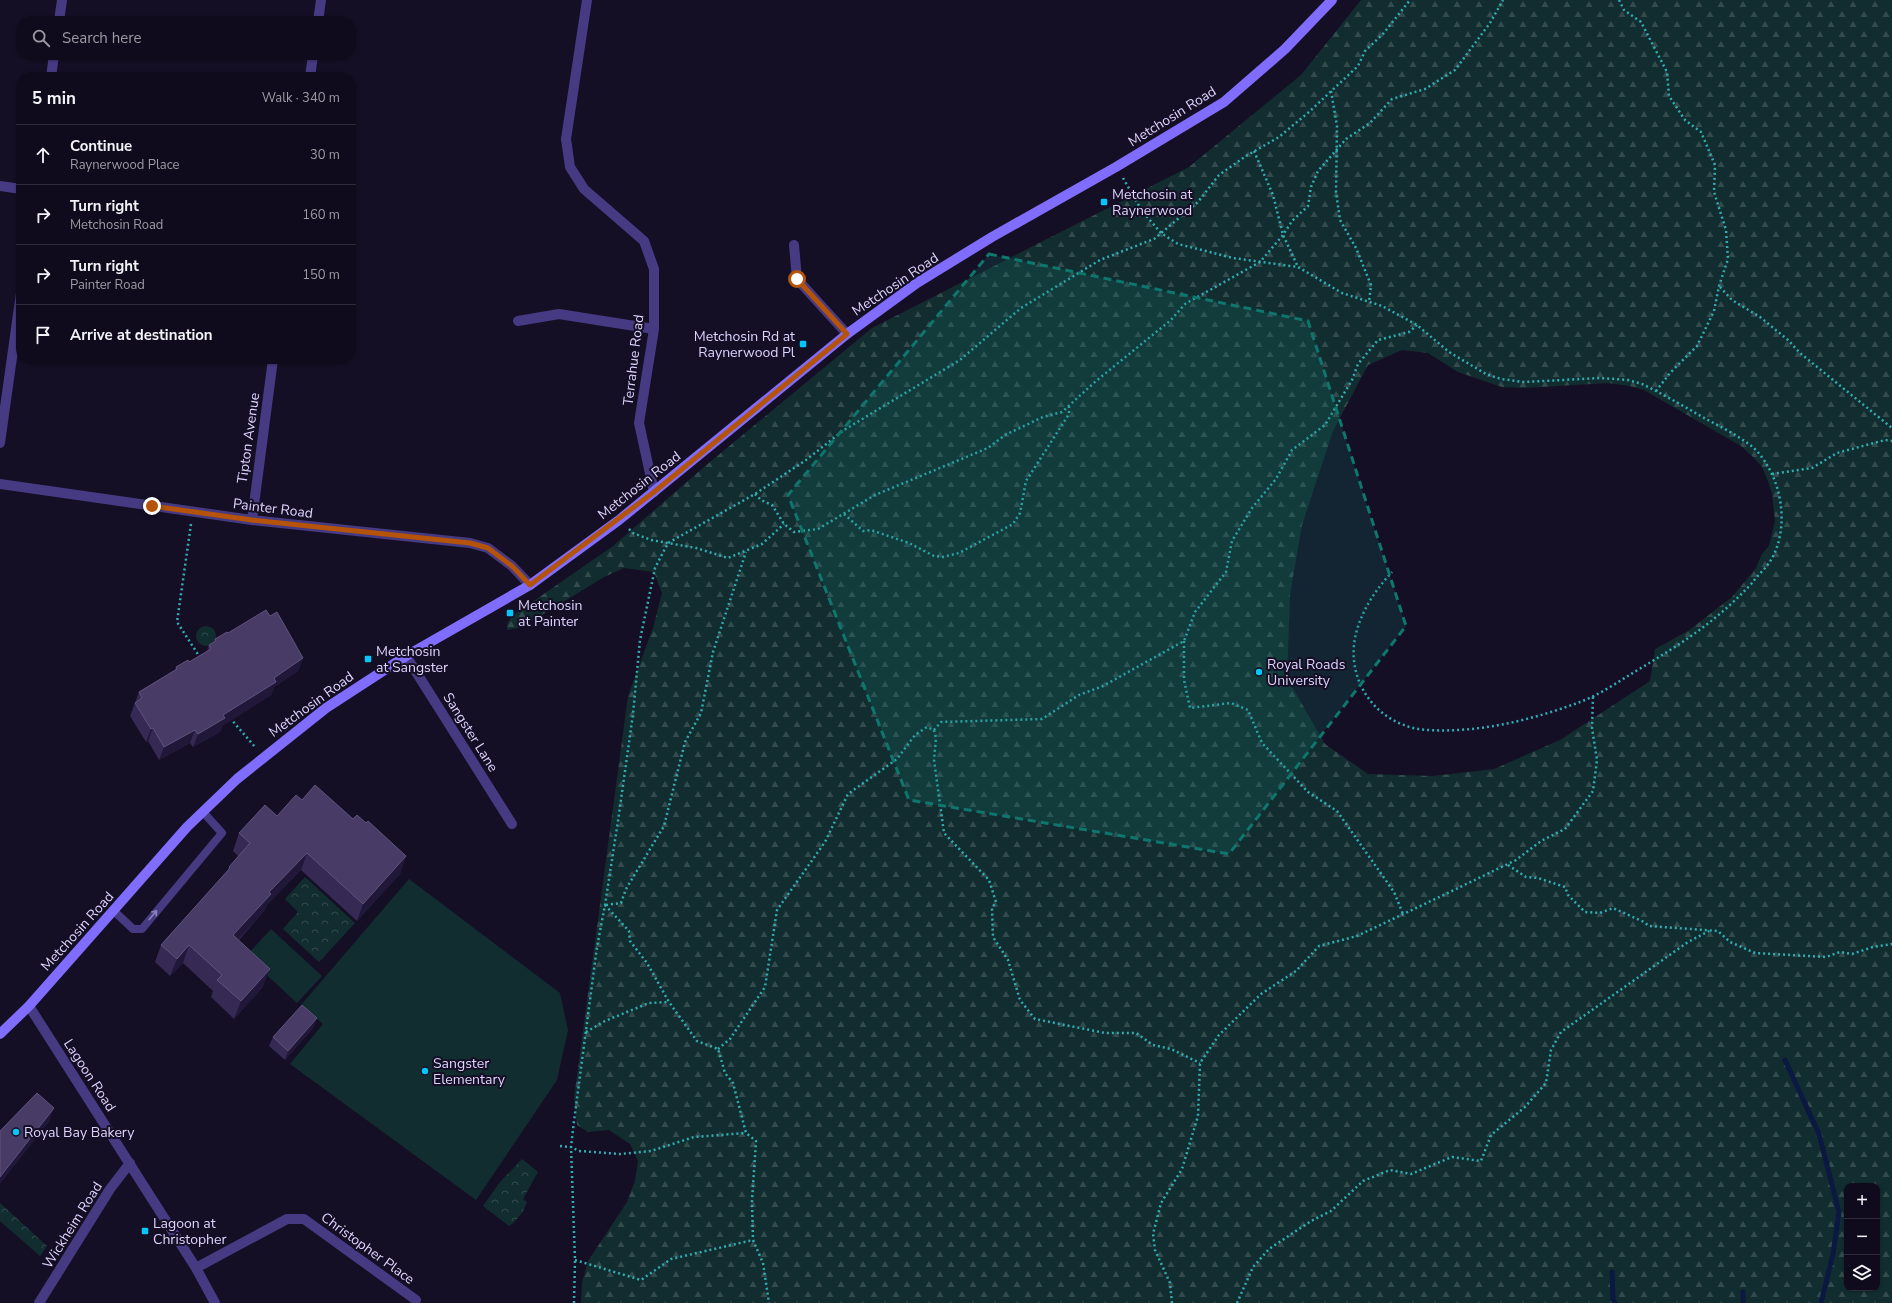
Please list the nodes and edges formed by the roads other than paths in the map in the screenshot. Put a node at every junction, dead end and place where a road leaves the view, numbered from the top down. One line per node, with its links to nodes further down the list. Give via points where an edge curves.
1 (62, 0): 5 (street)
2 (321, 0): 6 (street)
3 (587, 0): 16 (street, Terrahue Road, via 566,139 570,167 584,189 644,241 654,269)
4 (1332, 0): 17 (main road, Metchosin Road, via 1285,49 1224,102 917,283)
5 (60, 16)
6 (319, 16)
7 (53, 60): 9 (street)
8 (312, 60): 10 (street)
9 (52, 72)
10 (311, 72)
11 (0, 186): 12 (street)
12 (16, 188)
13 (794, 245): 17 (street, via 797,279)
14 (518, 321): 16 (street, via 559,314)
15 (16, 329): 19 (street)
16 (654, 329): 21 (street, Terrahue Road, via 639,423)
17 (847, 334): 21 (main road, Metchosin Road)
18 (272, 364): 22 (street, Tipton Avenue)
19 (0, 443)
20 (0, 484): 22 (street, Painter Road)
21 (654, 492): 23 (main road, Metchosin Road)
22 (252, 520): 23 (street, Painter Road, via 470,543 488,548 512,566)
23 (530, 585): 24 (main road, Metchosin Road)
24 (406, 656): 25 (main road, Metchosin Road, via 326,708 237,779); 26 (street, Sangster Lane)
25 (203, 812): 27 (main road, Metchosin Road); 27 (lane, one-way to 25, via 133,929 142,929 222,832)
26 (512, 824)
27 (114, 911): 28 (main road, Metchosin Road)
28 (29, 1006): 29 (main road, Metchosin Road); 30 (street, Lagoon Road)
29 (0, 1034)
30 (130, 1163): 31 (street, Lagoon Road); 33 (street, Wickheim Road, via 110,1189)
31 (196, 1268): 32 (street, Christopher Place, via 287,1219 304,1219); 34 (street, Lagoon Road)
32 (416, 1300)
33 (39, 1303)
34 (215, 1303)

